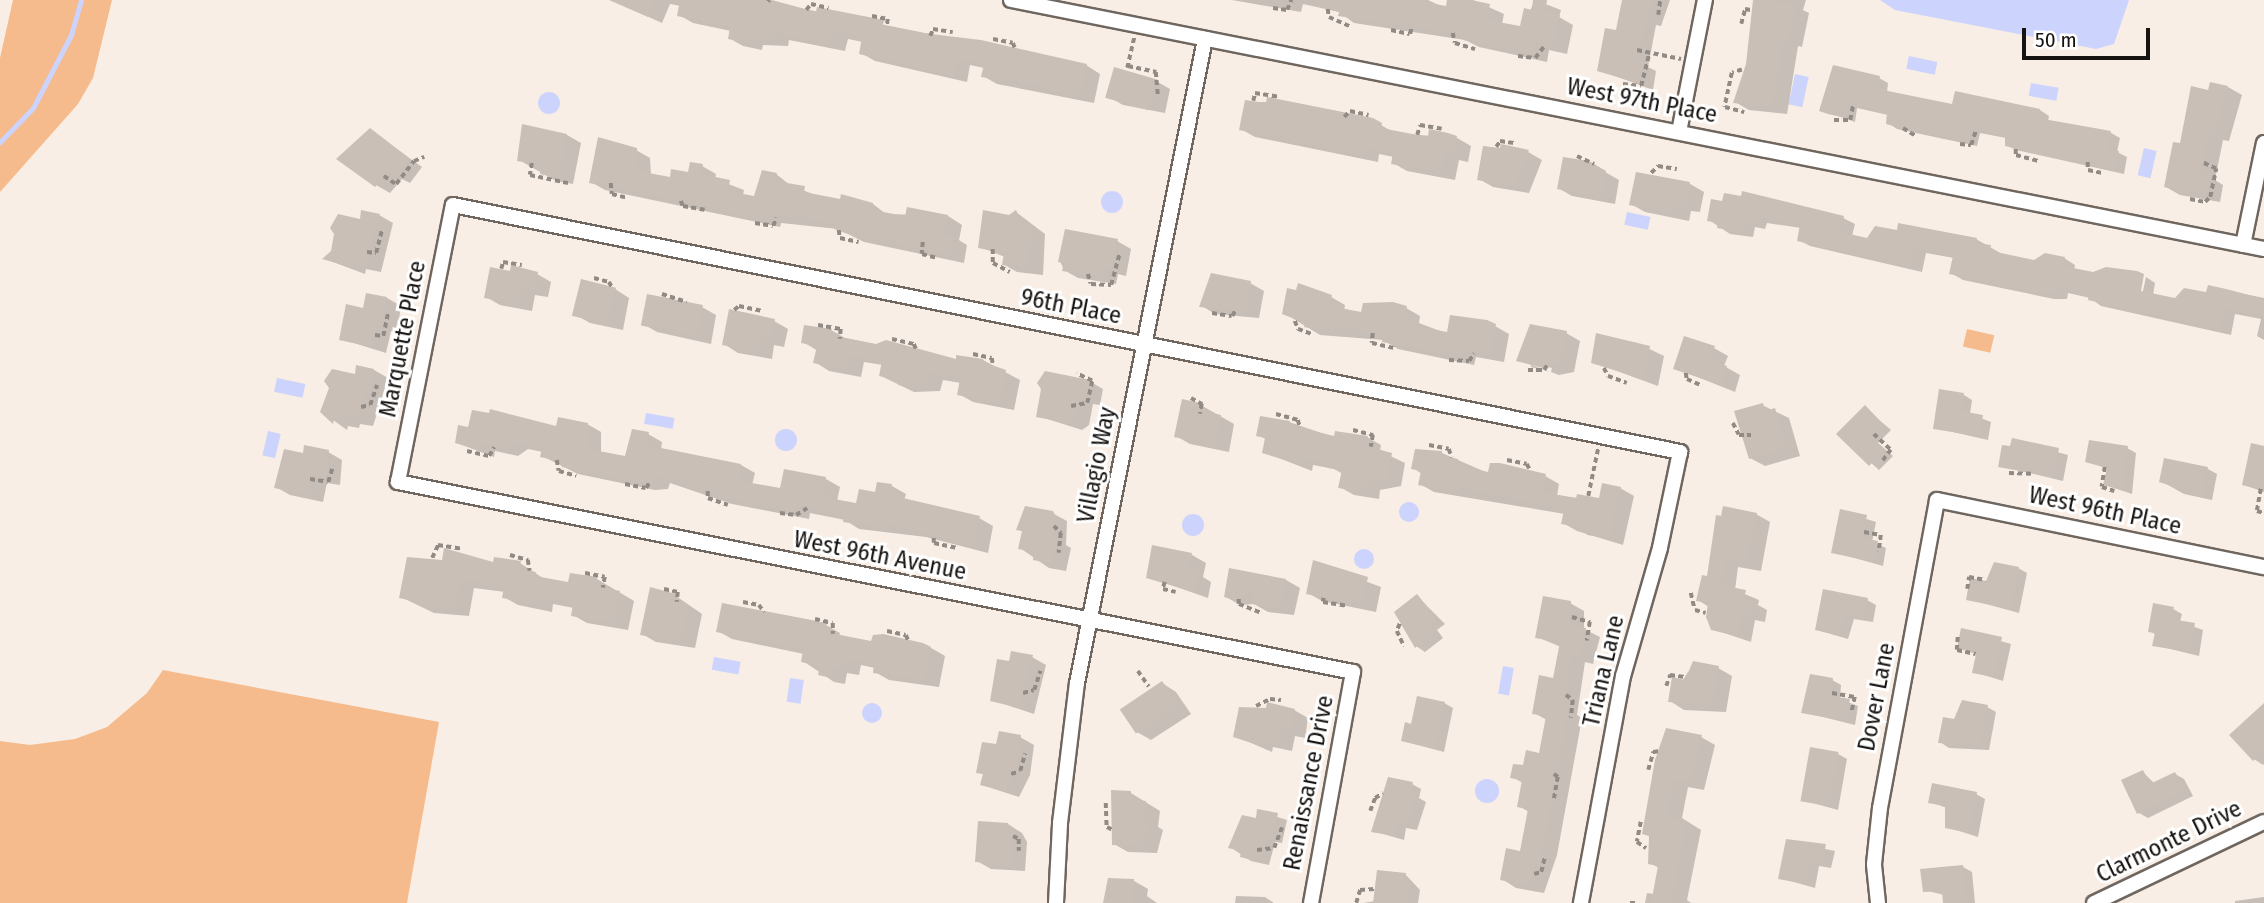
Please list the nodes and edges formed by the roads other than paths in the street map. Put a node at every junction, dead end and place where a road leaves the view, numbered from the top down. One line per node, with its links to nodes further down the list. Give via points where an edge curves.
1 (1011, 0): 3 (street, West 97th Place)
2 (1705, 0): 4 (street)
3 (1205, 39): 4 (street, West 97th Place); 9 (street, Villagio Way)
4 (1679, 132): 7 (street, West 97th Place)
5 (2264, 143): 7 (street)
6 (453, 205): 9 (street, 96th Place); 11 (street, Marquette Place)
7 (2243, 244): 8 (street, West 97th Place)
8 (2264, 249)
9 (1144, 345): 10 (street, 96th Place); 14 (street, Villagio Way)
10 (1680, 452): 19 (street, Triana Lane, via 1660,548 1625,668)
11 (398, 482): 14 (street, West 96th Avenue)
12 (1937, 500): 13 (street, West 96th Place); 20 (street, Dover Lane, via 1880,808 1874,864)
13 (2264, 567)
14 (1090, 621): 15 (street, West 96th Avenue); 17 (street, Villagio Way, via 1070,732)
15 (1353, 672): 18 (street, Renaissance Drive)
16 (2264, 822): 21 (street, Clarmonte Drive)
17 (1056, 903)
18 (1311, 903)
19 (1581, 903)
20 (1878, 903)
21 (2094, 903)

